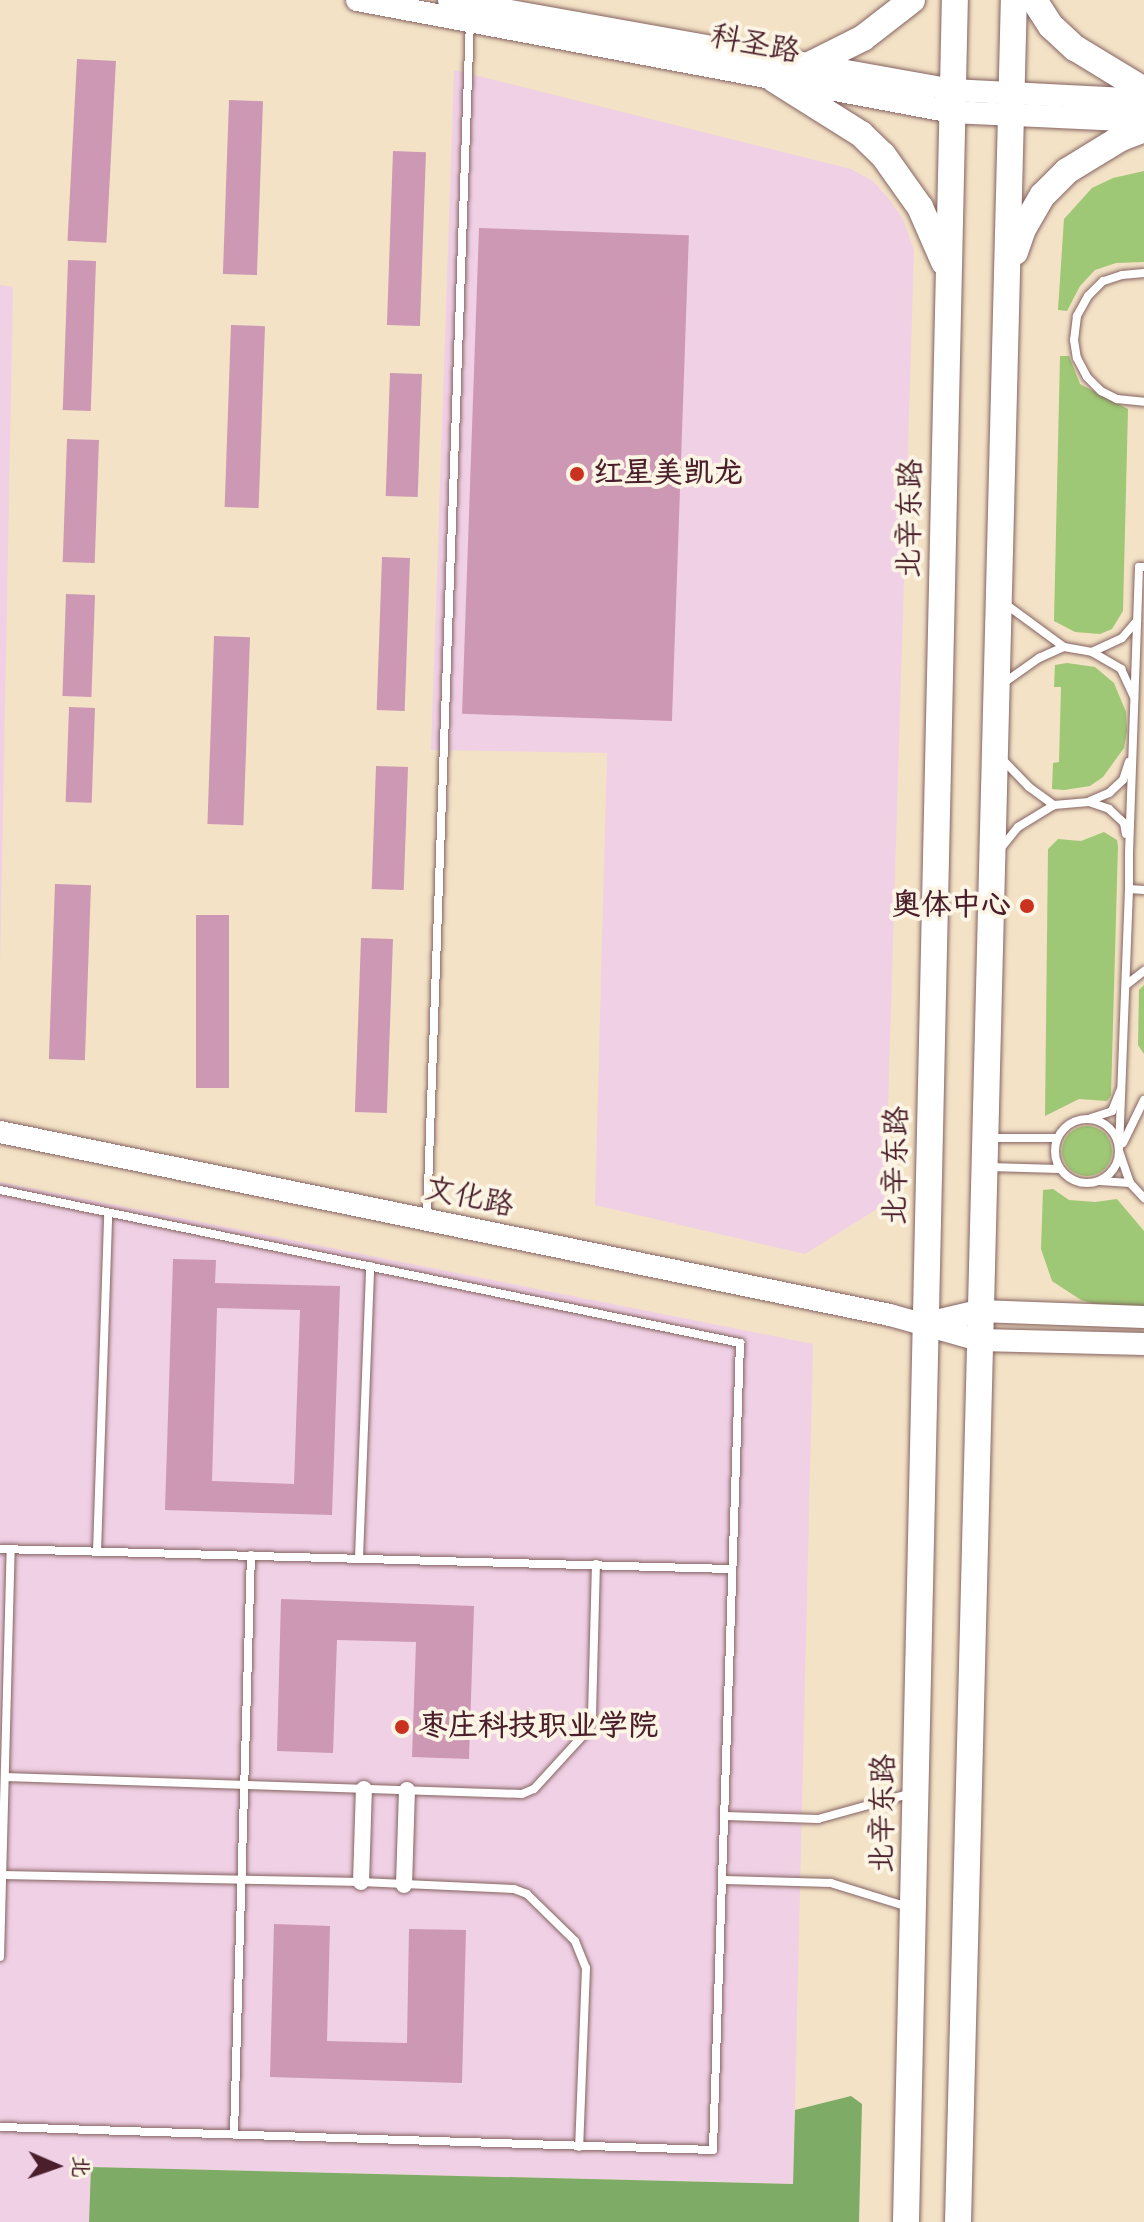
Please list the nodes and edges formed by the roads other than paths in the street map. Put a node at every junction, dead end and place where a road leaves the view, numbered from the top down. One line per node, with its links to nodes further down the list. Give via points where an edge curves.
1 (357, 0): 7 (street, 科圣路)
2 (449, 0): 8 (street, 科圣路)
3 (912, 0): 8 (main road, via 863,38)
4 (955, 0): 12 (main road, 北辛东路)
5 (1014, 0): 13 (main road)
6 (1034, 0): 10 (main road, via 1075,48)
7 (470, 22): 9 (street, 科圣路); 51 (lane)
8 (807, 66): 12 (street, 科圣路)
9 (775, 80): 12 (street, 科圣路); 18 (main road, via 861,134 883,155 920,207)
10 (1144, 90)
11 (1144, 100): 13 (street, 科圣路)
12 (953, 101): 13 (street, 科圣路); 18 (main road, 北辛东路)
13 (1012, 106): 14 (street, 科圣路); 17 (main road)
14 (1144, 121)
15 (1144, 129): 17 (main road, via 1094,153 1043,195 1023,229)
16 (1144, 273): 19 (lane, via 1103,281 1077,316 1074,340 1087,377 1101,391)
17 (1008, 274): 21 (main road)
18 (948, 276): 55 (main road, 北辛东路)
19 (1144, 402)
20 (1144, 567): 22 (lane, via 1139,567)
21 (1000, 600): 23 (lane); 25 (main road)
22 (1137, 620): 24 (lane, via 1122,638); 26 (lane)
23 (1064, 647): 24 (lane); 25 (lane, via 1009,677)
24 (1092, 652): 26 (lane, via 1121,669)
25 (997, 692): 27 (main road)
26 (1134, 698): 28 (lane)
27 (996, 744): 30 (lane, via 1006,766); 32 (main road)
28 (1132, 744): 29 (lane, via 1123,780); 31 (lane)
29 (1089, 802): 30 (lane); 31 (lane, via 1109,809 1124,823)
30 (1054, 805): 32 (lane, via 1018,827)
31 (1129, 855): 33 (lane)
32 (993, 858): 41 (main road)
33 (1129, 889): 34 (lane); 36 (lane)
34 (1144, 890)
35 (1144, 971): 36 (lane)
36 (1126, 985): 37 (lane)
37 (1125, 1080): 39 (lane, via 1112,1111); 43 (lane)
38 (1144, 1100): 43 (lane)
39 (1090, 1118): 42 (lane, via 1070,1122); 43 (lane, via 1109,1127)
40 (0, 1132): 51 (street, 文化路)
41 (985, 1137): 42 (lane); 44 (main road)
42 (1057, 1138): 45 (lane)
43 (1119, 1151): 46 (lane, via 1115,1167); 47 (lane)
44 (985, 1167): 45 (lane); 53 (main road)
45 (1059, 1169): 46 (lane, via 1077,1182)
46 (1099, 1181): 47 (lane)
47 (1130, 1183): 49 (lane)
48 (0, 1190): 50 (lane)
49 (1144, 1198)
50 (108, 1213): 52 (lane); 60 (lane)
51 (427, 1220): 55 (street, 文化路)
52 (370, 1266): 62 (lane); 64 (lane, via 740,1343)
53 (979, 1311): 54 (street, 文化路); 55 (street, 文化路); 56 (main road)
54 (1144, 1317)
55 (926, 1323): 56 (street, 文化路); 69 (main road, 北辛东路)
56 (979, 1340): 57 (street, 文化路); 82 (main road)
57 (1144, 1344)
58 (0, 1549): 59 (lane)
59 (11, 1549): 60 (lane); 65 (lane)
60 (97, 1552): 61 (lane)
61 (251, 1555): 62 (lane); 66 (lane)
62 (359, 1558): 63 (lane)
63 (596, 1564): 64 (lane); 68 (lane, via 588,1730 534,1789 522,1794)
64 (732, 1569): 70 (lane)
65 (5, 1777): 66 (lane); 71 (lane)
66 (246, 1784): 67 (lane); 72 (lane)
67 (364, 1789): 68 (lane); 74 (street)
68 (407, 1790): 75 (street)
69 (916, 1792): 70 (lane, via 818,1819); 76 (main road, 北辛东路)
70 (726, 1816): 73 (lane)
71 (2, 1875): 72 (lane); 77 (lane)
72 (243, 1879): 74 (lane); 79 (lane)
73 (725, 1880): 76 (lane, via 831,1883); 80 (lane, via 713,2150)
74 (361, 1882): 75 (lane)
75 (404, 1885): 80 (lane, via 514,1889 527,1894 575,1941 586,1968)
76 (913, 1909): 81 (main road, 北辛东路)
77 (0, 1957)
78 (0, 2127): 79 (lane)
79 (234, 2133): 80 (lane)
80 (579, 2147)
81 (906, 2222)
82 (958, 2222)

